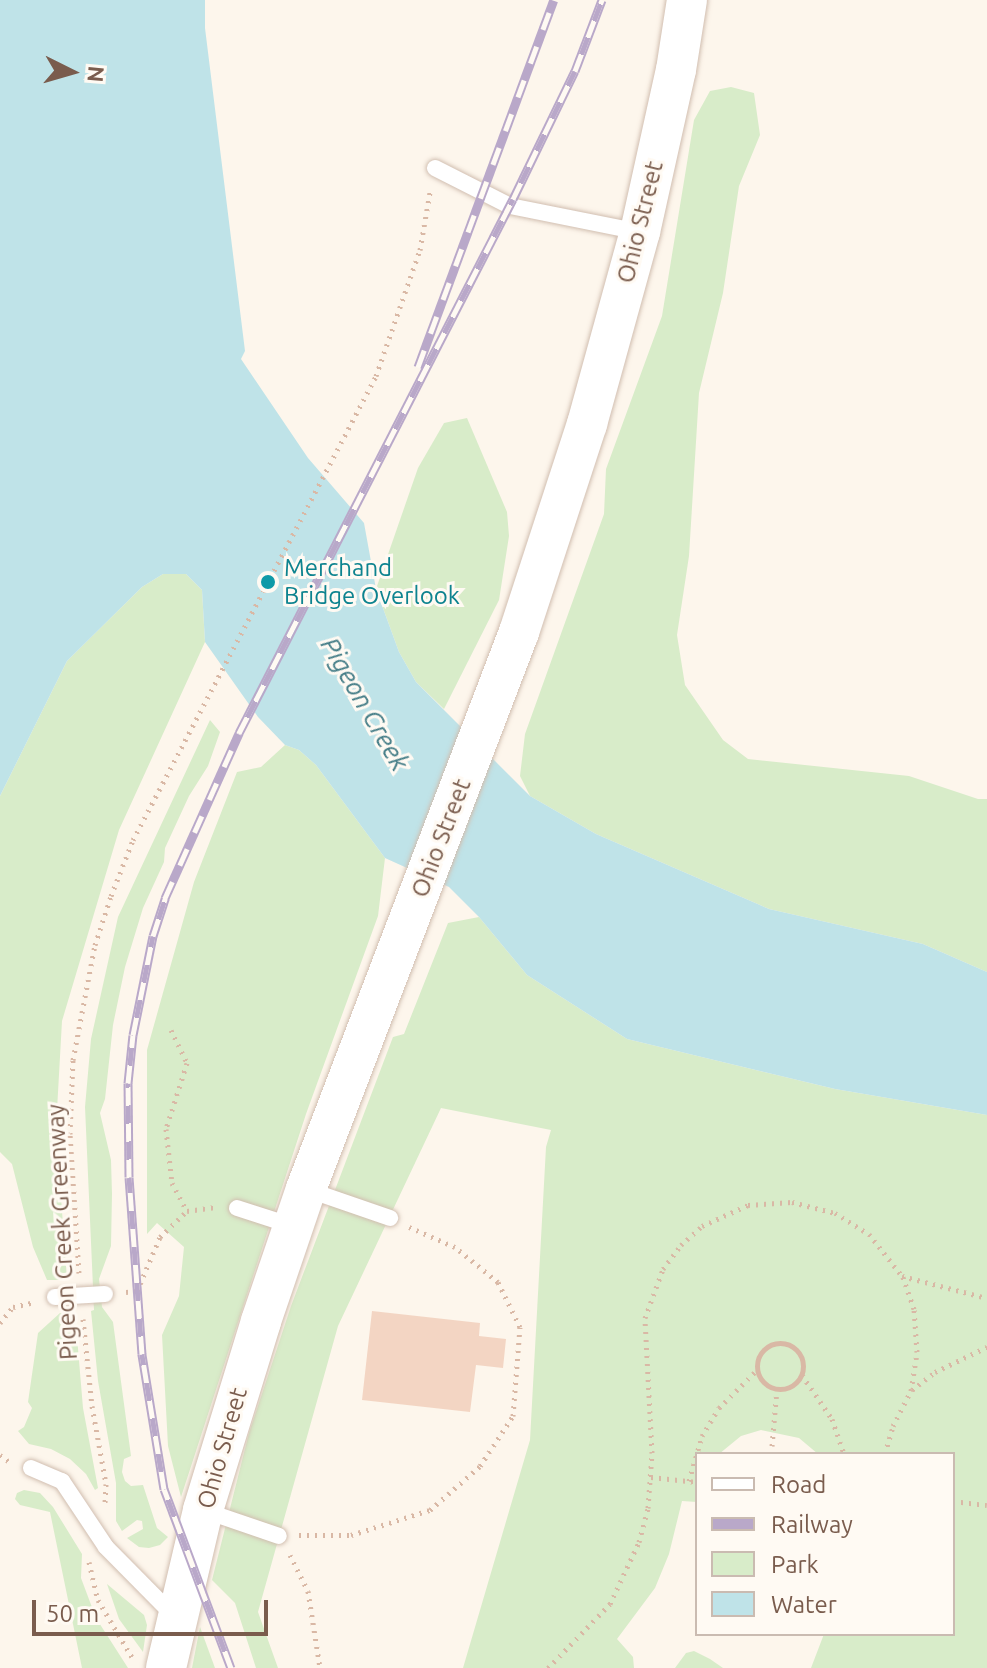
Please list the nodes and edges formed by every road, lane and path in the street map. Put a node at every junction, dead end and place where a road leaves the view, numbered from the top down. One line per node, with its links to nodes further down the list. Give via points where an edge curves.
1 (687, 0): 3 (street, Ohio Street)
2 (435, 168): 3 (lane, via 510,206); 12 (path, Pigeon Creek Greenway, via 420,250 376,376 133,840 95,945 73,1060 70,1134)
3 (640, 232): 5 (street, Ohio Street, via 587,424 519,632)
4 (171, 1030): 7 (path, via 187,1063 166,1129 172,1183)
5 (306, 1189): 8 (lane); 9 (street, Ohio Street)
6 (237, 1208): 7 (path); 9 (lane)
7 (187, 1211): 11 (path, via 160,1237 137,1291)
8 (390, 1218): 34 (path, via 455,1247 498,1282 520,1327 513,1416 480,1466 430,1510 351,1535)
9 (293, 1226): 32 (street, Ohio Street)
10 (902, 1276): 14 (path); 20 (path, via 914,1309 917,1352); 27 (path, via 869,1234 835,1213 792,1202 748,1205 702,1226 663,1269 645,1318)
11 (105, 1294): 12 (lane)
12 (81, 1296): 13 (lane); 33 (path, Pigeon Creek Greenway, via 106,1484)
13 (55, 1297): 15 (path, via 13,1307)
14 (987, 1298)
15 (0, 1323)
16 (987, 1347): 20 (path, via 935,1372)
17 (757, 1370): 18 (path, via 764,1349 778,1343 798,1353); 19 (path, via 764,1383); 22 (path, via 719,1408)
18 (801, 1374): 19 (path, via 792,1386); 23 (path, via 832,1419)
19 (777, 1389): 21 (path)
20 (911, 1391): 24 (path)
21 (772, 1446)
22 (697, 1452)
23 (843, 1452)
24 (886, 1452)
25 (695, 1460): 28 (path)
26 (31, 1468): 33 (lane, via 62,1481)
27 (651, 1477): 28 (path); 39 (path, via 648,1508 629,1571 610,1604)
28 (689, 1481): 29 (path)
29 (695, 1482)
30 (955, 1501): 31 (path)
31 (987, 1505)
32 (203, 1510): 34 (lane); 35 (street, Ohio Street)
33 (95, 1534): 35 (lane); 36 (path, Pigeon Creek Greenway, via 88,1570 91,1584)
34 (279, 1536): 38 (path, via 308,1591)
35 (177, 1618): 37 (street, Ohio Street)
36 (139, 1667)
37 (166, 1668)
38 (320, 1668)
39 (548, 1668)

